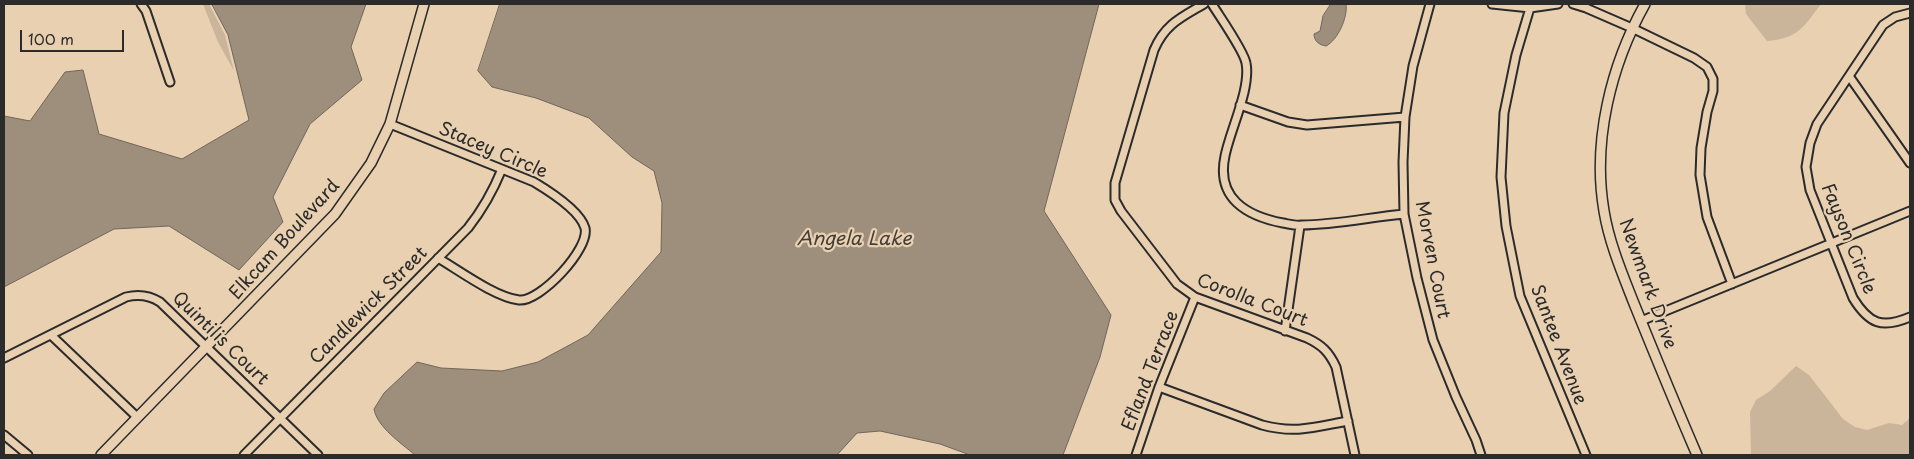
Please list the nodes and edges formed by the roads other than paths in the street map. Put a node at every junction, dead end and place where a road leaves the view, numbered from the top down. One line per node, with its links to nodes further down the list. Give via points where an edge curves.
1 (141, 4): 14 (street)
2 (424, 4): 17 (street, Elkcam Boulevard)
3 (1204, 4): 26 (street, Corolla Court, via 1172,23 1160,36 1114,190 1121,211 1177,284)
4 (1212, 4): 15 (street, via 1246,62 1247,80)
5 (1430, 4): 16 (street, Morven Court, via 1413,66)
6 (1492, 4): 10 (street)
7 (1558, 4): 10 (street)
8 (1573, 4): 12 (street)
9 (1645, 4): 12 (street, Newmark Drive)
10 (1530, 8): 45 (street, Santee Avenue, via 1504,113 1501,177 1505,216 1520,296)
11 (1910, 13): 13 (street, Fayson Circle, via 1883,25)
12 (1632, 28): 25 (street, via 1694,58 1707,67 1713,79 1701,148 1700,175 1707,217); 28 (street, Newmark Drive, via 1608,99 1601,184 1604,212 1616,254)
13 (1849, 76): 18 (street); 23 (street, Fayson Circle, via 1817,124 1806,167 1810,190)
14 (170, 82)
15 (1240, 104): 16 (street, via 1288,122 1307,125); 22 (street, via 1225,155 1224,185 1233,200 1246,211 1268,220)
16 (1405, 117): 21 (street, Morven Court)
17 (390, 124): 19 (street, Stacey Circle); 31 (street, Elkcam Boulevard, via 372,163 334,214)
18 (1910, 163)
19 (502, 169): 24 (street, Candlewick Street, via 481,212); 24 (street, Stacey Circle, via 534,182 569,207 584,228 584,241 576,256 544,289 522,300 504,297)
20 (1910, 211): 23 (street)
21 (1404, 214): 22 (street); 44 (street, Morven Court, via 1433,340)
22 (1300, 226): 29 (street)
23 (1831, 244): 25 (street); 27 (street, Fayson Circle, via 1862,313 1881,324)
24 (438, 258): 35 (street, Candlewick Street)
25 (1732, 284): 28 (street)
26 (1195, 297): 29 (street, Corolla Court); 33 (street, Efland Terrace)
27 (1910, 317)
28 (1641, 321): 46 (street, Newmark Drive)
29 (1285, 331): 36 (street, Corolla Court, via 1321,344 1330,354)
30 (51, 335): 31 (street, Quintilis Court, via 136,295 152,297 160,302); 32 (street, Quintilis Court); 34 (street)
31 (207, 347): 34 (street, Elkcam Boulevard); 35 (street, Quintilis Court)
32 (4, 358)
33 (1160, 388): 36 (street, via 1279,430 1296,431); 42 (street, Efland Terrace)
34 (137, 417): 39 (street, Elkcam Boulevard)
35 (280, 418): 40 (street, Candlewick Street); 41 (street, Quintilis Court)
36 (1348, 421): 43 (street, Corolla Court)
37 (4, 436): 38 (street)
38 (28, 455)
39 (101, 455)
40 (244, 455)
41 (318, 455)
42 (1136, 455)
43 (1355, 455)
44 (1481, 455)
45 (1586, 455)
46 (1697, 455)

